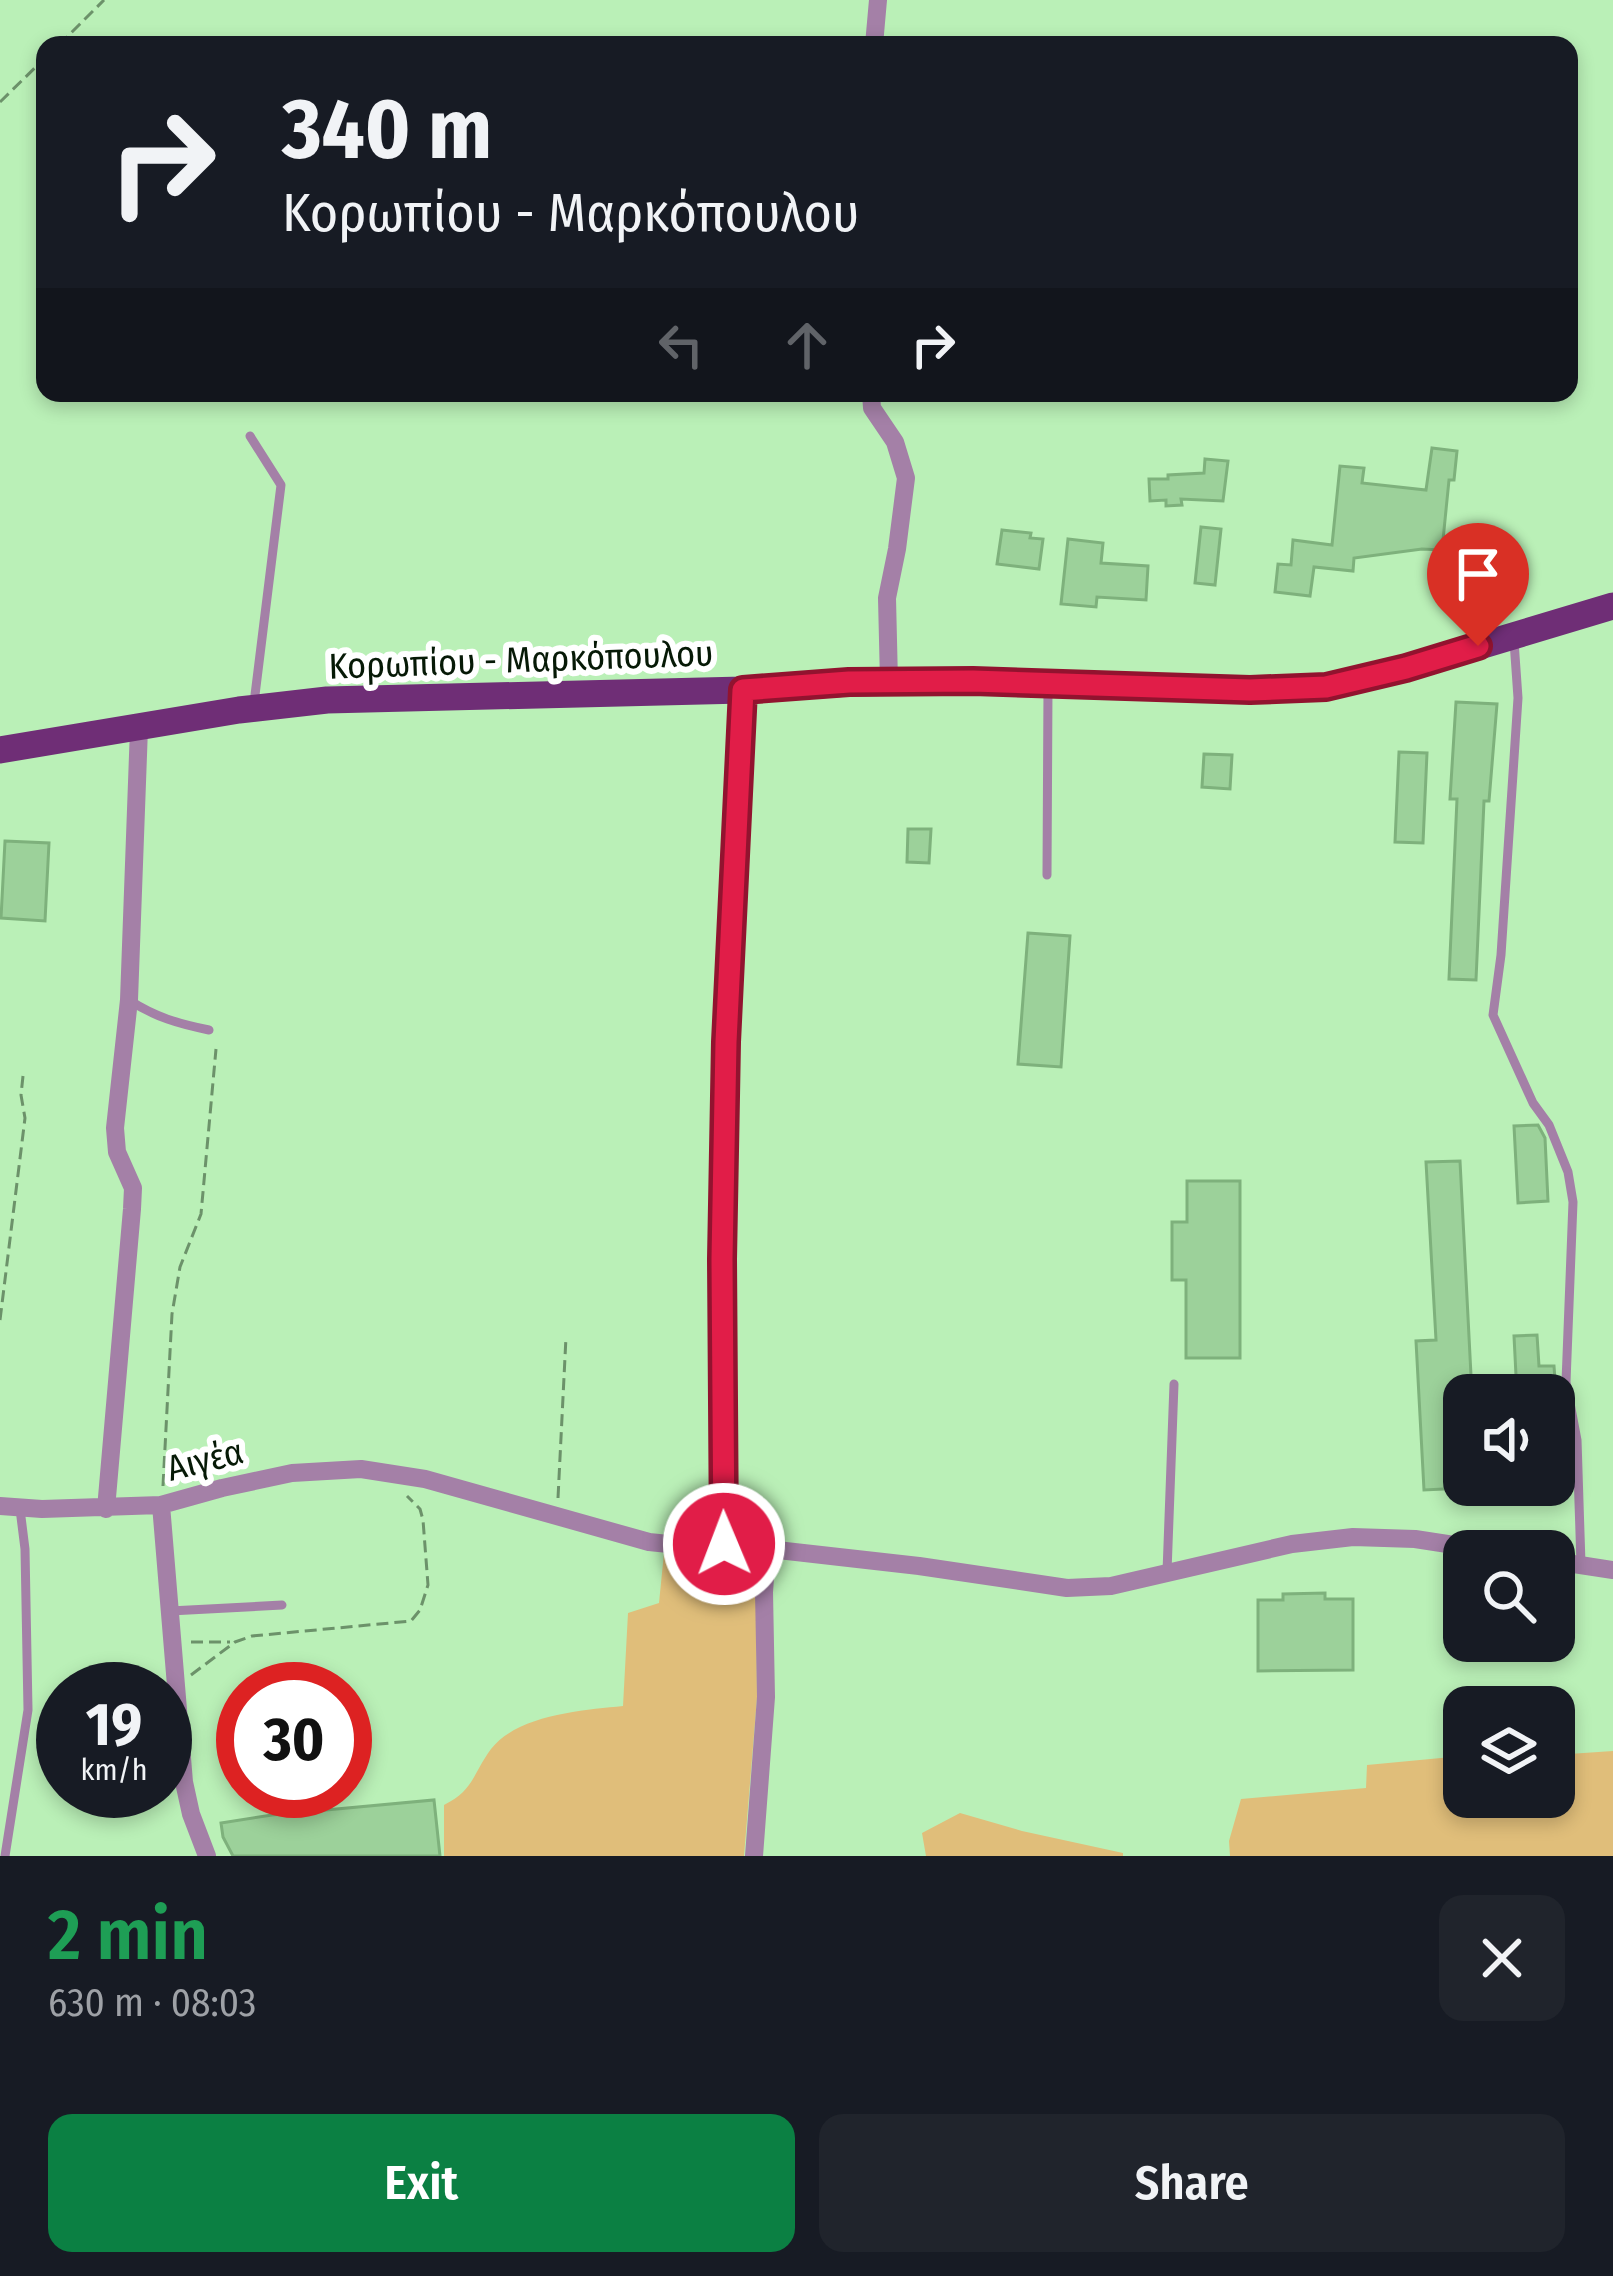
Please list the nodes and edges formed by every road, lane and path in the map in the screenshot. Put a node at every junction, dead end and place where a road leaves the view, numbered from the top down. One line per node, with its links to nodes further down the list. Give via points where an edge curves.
1 (104, 0): 3 (path)
2 (878, 0): 4 (street)
3 (68, 36)
4 (875, 36)
5 (36, 67): 6 (path)
6 (0, 102)
7 (872, 402): 11 (street, via 906,478 886,598)
8 (250, 436): 14 (lane, via 281,485)
9 (1613, 606): 10 (main road, Κορωπίου - Μαρκόπουλου)
10 (1514, 636): 12 (main road, Κορωπίου - Μαρκόπουλου, via 1326,687); 34 (lane, via 1518,698 1493,1015 1549,1125 1573,1202 1566,1382 1577,1440)
11 (889, 682): 12 (main road, Κορωπίου - Μαρκόπουλου); 13 (main road, Κορωπίου - Μαρκόπουλου)
12 (1048, 683): 17 (lane)
13 (743, 690): 14 (main road, Κορωπίου - Μαρκόπουλου, via 327,700); 31 (street, via 725,1082)
14 (253, 709): 15 (main road, Κορωπίου - Μαρκόπουλου)
15 (139, 728): 16 (main road, Κορωπίου - Μαρκόπουλου); 18 (street)
16 (0, 750)
17 (1047, 875)
18 (129, 1000): 19 (lane); 28 (street, via 115,1128 133,1189)
19 (209, 1030)
20 (216, 1049): 26 (path, via 201,1214 172,1313)
21 (23, 1076): 22 (path)
22 (0, 1320)
23 (566, 1336): 29 (path, via 558,1496)
24 (1174, 1384): 36 (lane)
25 (396, 1475): 26 (street, Αιγέα, via 292,1473); 29 (street, Αιγέα); 40 (path, via 423,1520 428,1585 411,1621)
26 (161, 1505): 28 (street, Αιγέα); 38 (street)
27 (10, 1507): 28 (street, Αιγέα); 44 (lane, via 25,1550 28,1710)
28 (106, 1509)
29 (550, 1516): 31 (street, Αιγέα, via 649,1542)
30 (1443, 1543): 36 (street, Αιγέα, via 1353,1537)
31 (724, 1544): 32 (street, Αιγέα)
32 (767, 1550): 36 (street, Αιγέα, via 1066,1588); 46 (street)
33 (1575, 1564): 34 (street)
34 (1581, 1565): 35 (street)
35 (1613, 1570)
36 (1167, 1572)
37 (282, 1605): 38 (lane)
38 (170, 1611): 39 (street)
39 (171, 1641): 40 (path); 41 (street)
40 (235, 1642): 42 (path)
41 (173, 1662)
42 (192, 1674)
43 (192, 1817): 45 (street)
44 (5, 1856)
45 (207, 1856)
46 (754, 1856)

